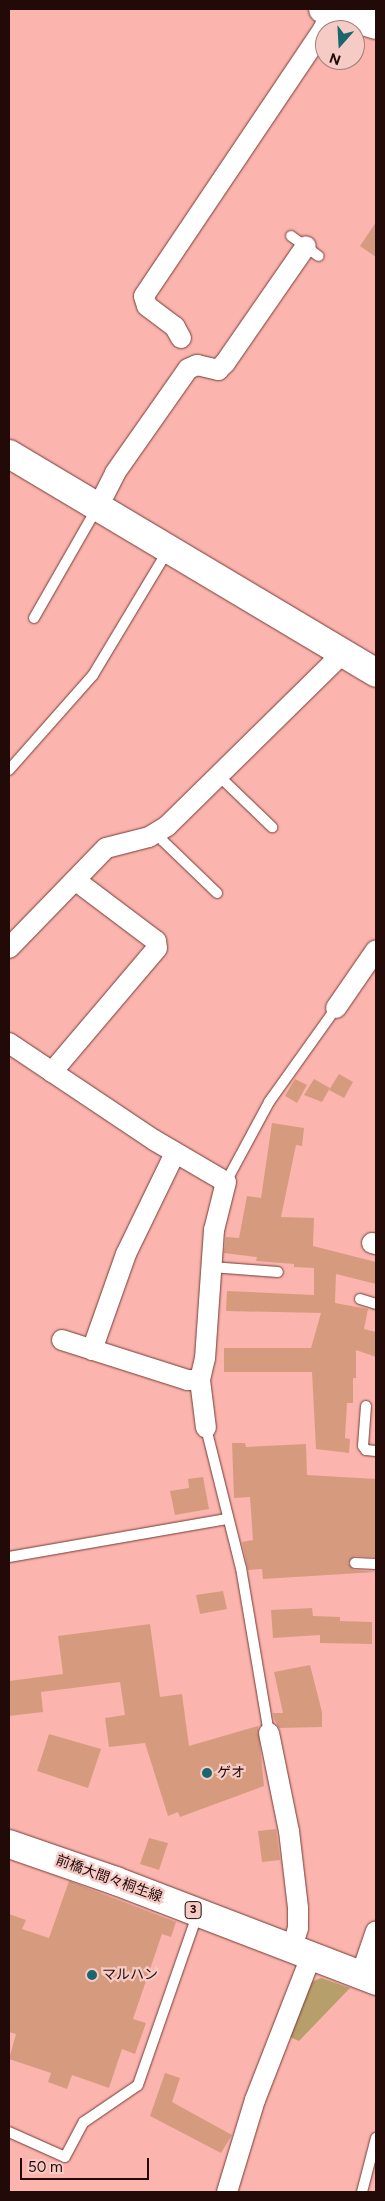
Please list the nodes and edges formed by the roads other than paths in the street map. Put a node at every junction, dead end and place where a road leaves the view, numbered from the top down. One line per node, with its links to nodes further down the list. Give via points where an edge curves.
1 (327, 10): 2 (street); 4 (street, via 323,30 144,296 147,306 175,327)
2 (376, 25)
3 (305, 246): 6 (street, via 225,364 218,370 197,365 188,369 115,473)
4 (181, 338)
5 (9, 454): 6 (street)
6 (98, 507): 7 (street); 8 (lane)
7 (168, 549): 9 (street); 11 (lane, via 93,675)
8 (34, 618)
9 (343, 653): 10 (street); 12 (street)
10 (376, 673)
11 (9, 770)
12 (219, 776): 13 (lane); 14 (street)
13 (272, 828)
14 (159, 833): 15 (street, via 106,848); 16 (lane, via 163,841)
15 (75, 880): 17 (street); 21 (street, via 156,941 157,948)
16 (217, 893)
17 (9, 948)
18 (376, 950): 19 (street)
19 (336, 1008): 23 (lane, via 269,1102)
20 (11, 1048): 21 (street)
21 (52, 1072): 22 (street)
22 (175, 1154): 23 (street); 29 (street, via 118,1272)
23 (226, 1182): 24 (street, via 217,1212)
24 (211, 1267): 25 (lane); 30 (street, via 205,1358)
25 (278, 1272)
26 (360, 1299): 27 (lane)
27 (376, 1304)
28 (62, 1340): 29 (street)
29 (92, 1350): 30 (street, via 187,1380)
30 (200, 1380): 32 (street)
31 (366, 1406): 33 (lane, via 363,1446 366,1450)
32 (206, 1428): 34 (lane)
33 (376, 1451)
34 (227, 1519): 35 (lane); 38 (lane, via 244,1583)
35 (9, 1557)
36 (355, 1563): 37 (lane)
37 (376, 1564)
38 (270, 1734): 42 (street, via 289,1831)
39 (9, 1844): 40 (street, 前橋大間々桐生線 / 3)
40 (199, 1912): 42 (street, 前橋大間々桐生線 / 3); 44 (lane, via 138,2085 84,2122 65,2157)
41 (376, 1931): 43 (street)
42 (302, 1952): 43 (street, 前橋大間々桐生線 / 3); 46 (street)
43 (369, 1978)
44 (9, 2132)
45 (376, 2138): 47 (lane)
46 (227, 2192)
47 (362, 2192)

